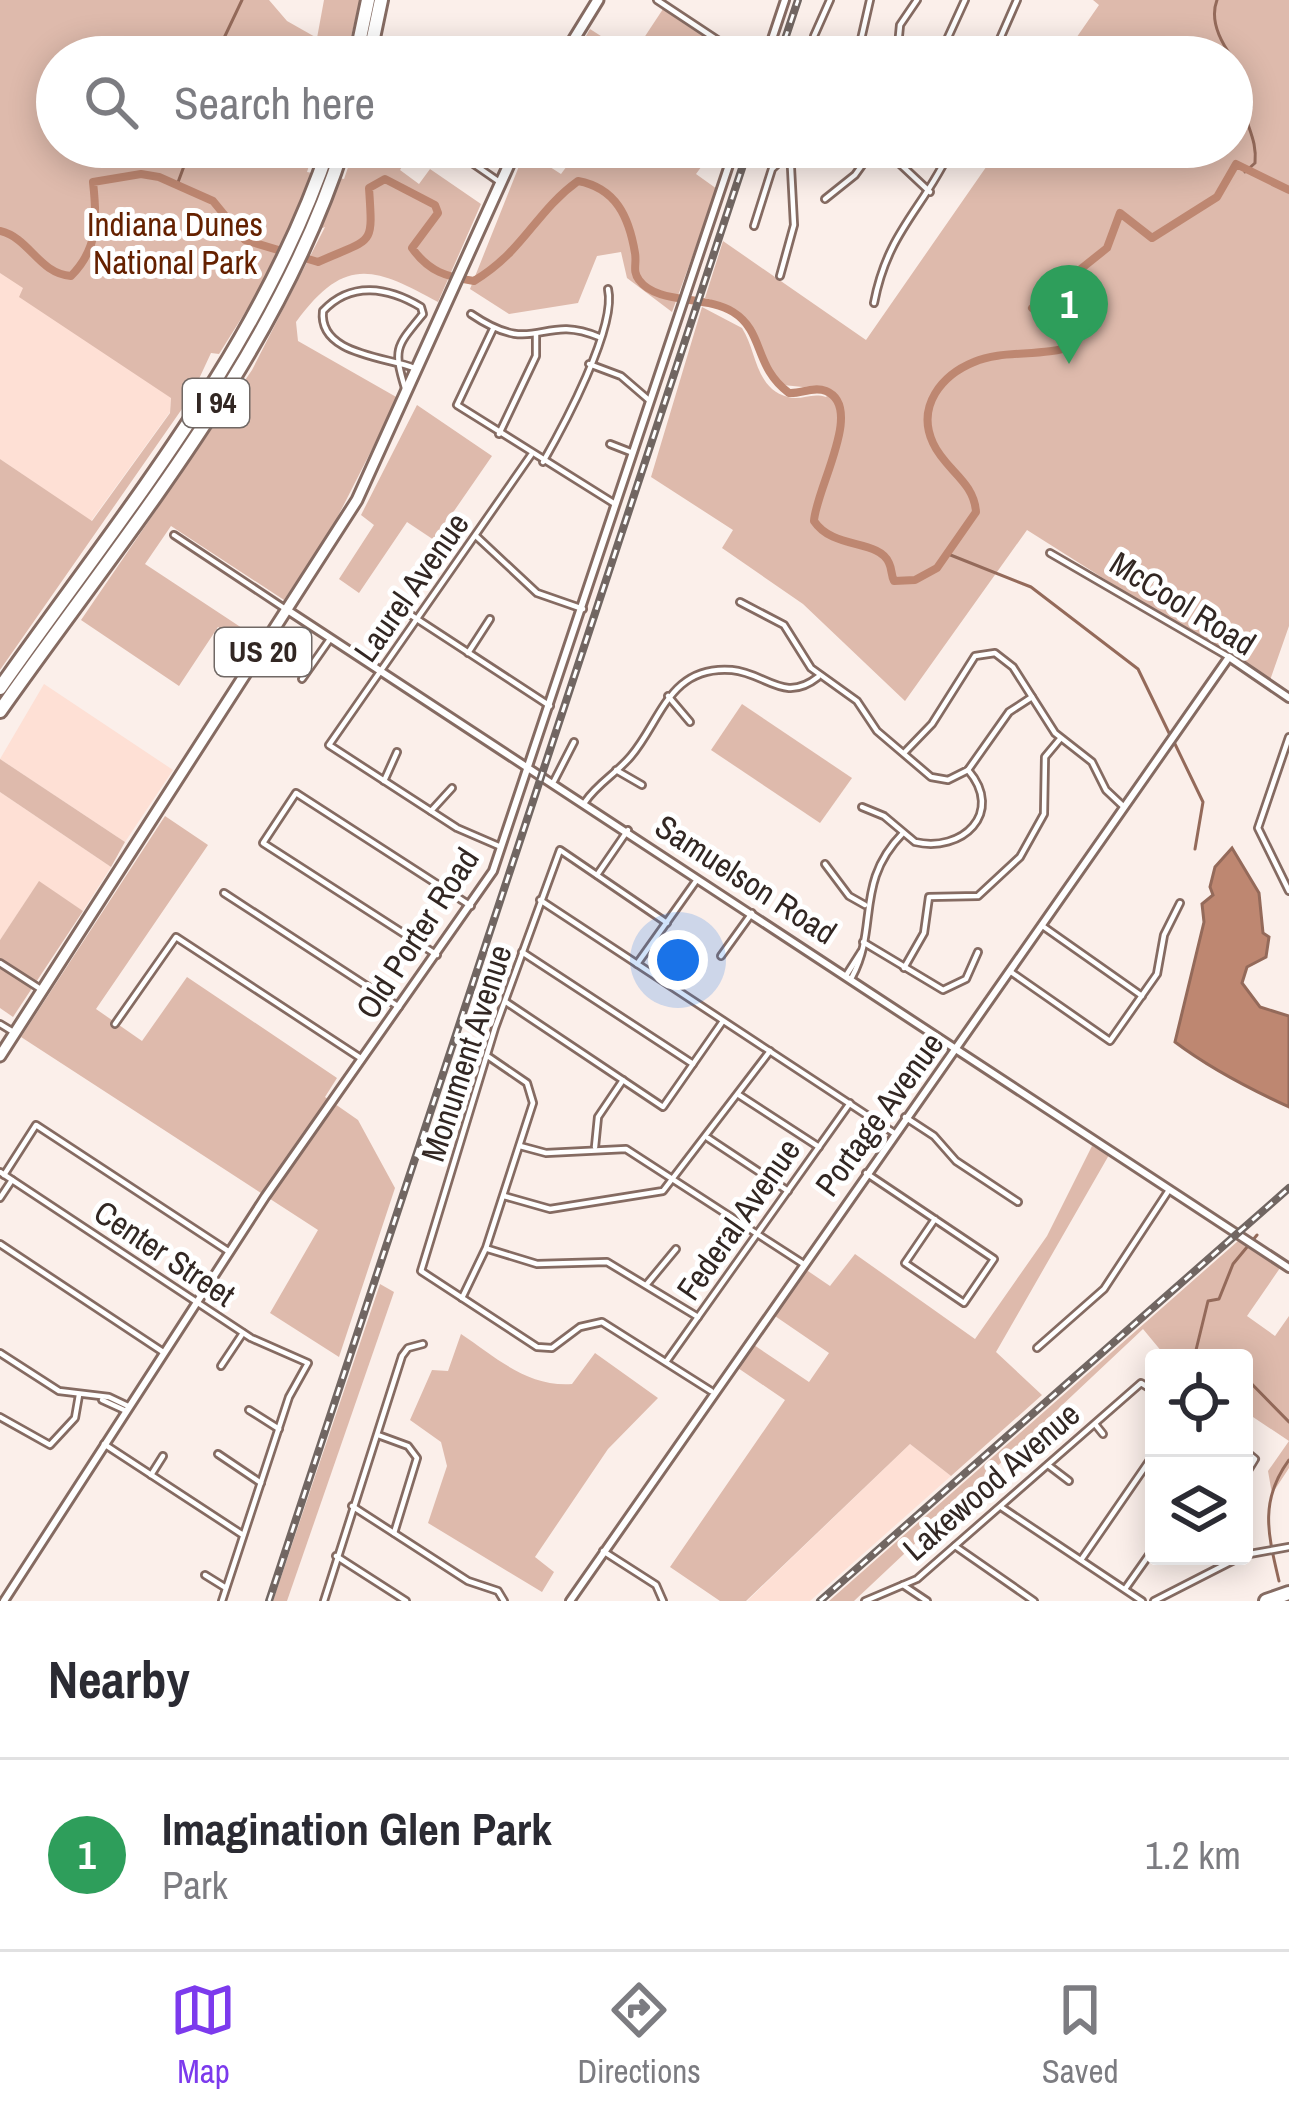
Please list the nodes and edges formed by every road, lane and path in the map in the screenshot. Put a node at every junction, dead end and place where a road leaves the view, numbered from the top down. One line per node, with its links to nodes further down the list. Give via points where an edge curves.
1 (368, 0): 11 (highway)
2 (381, 0): 12 (highway)
3 (598, 0): 13 (main road)
4 (657, 0): 14 (street)
5 (785, 0): 15 (street)
6 (830, 0): 16 (street)
7 (870, 0): 17 (street)
8 (917, 0): 18 (street)
9 (965, 0): 19 (street)
10 (1017, 0): 20 (street)
11 (360, 36)
12 (373, 36)
13 (576, 36)
14 (711, 36)
15 (773, 36)
16 (815, 36)
17 (861, 36)
18 (899, 36)
19 (949, 36)
20 (1001, 36)
21 (322, 168): 35 (highway, I 94)
22 (333, 168): 35 (highway, I 94)
23 (479, 168): 31 (street)
24 (508, 168): 31 (main road, US 20)
25 (728, 168): 48 (street, Old Porter Road)
26 (773, 168): 34 (street)
27 (793, 168): 37 (street, via 794,225)
28 (861, 168): 33 (street)
29 (904, 168): 32 (street)
30 (942, 168): 32 (street)
31 (501, 183): 46 (main road, US 20)
32 (930, 192): 39 (street, via 894,234)
33 (825, 199)
34 (754, 226)
35 (299, 242): 36 (highway, I 94)
36 (287, 268): 70 (highway, I 94); 75 (highway, I 94, via 218,401)
37 (780, 276)
38 (608, 289): 43 (street)
39 (874, 303)
40 (471, 314): 41 (street)
41 (493, 329): 42 (street); 49 (street, via 457,405)
42 (536, 335): 43 (street, via 569,326); 49 (street, via 536,356)
43 (601, 337): 45 (street)
44 (394, 363): 44 (street, via 350,348 323,324 323,311 368,289 412,302 421,325 412,327); 46 (street); 47 (street)
45 (589, 364): 48 (street, via 621,376); 53 (street)
46 (419, 370): 47 (main road, US 20)
47 (407, 397): 61 (main road, US 20)
48 (651, 402): 51 (street, Old Porter Road)
49 (499, 434): 52 (street)
50 (610, 444): 51 (street)
51 (633, 453): 54 (street, Old Porter Road)
52 (531, 455): 53 (street); 56 (street, Laurel Avenue)
53 (543, 462): 54 (street)
54 (616, 505): 60 (street, Old Porter Road)
55 (174, 535): 61 (street, Samuelson Road)
56 (476, 536): 60 (street, via 530,587); 63 (street, Laurel Avenue)
57 (1050, 554): 66 (street, McCool Road)
58 (740, 602): 68 (street, via 778,620)
59 (394, 604): 63 (street)
60 (583, 609): 74 (street, Old Porter Road)
61 (289, 611): 64 (street, Samuelson Road); 118 (main road, US 20)
62 (490, 619): 65 (street)
63 (418, 620): 65 (street); 67 (street, Laurel Avenue)
64 (330, 638): 67 (street, Samuelson Road); 69 (street)
65 (468, 653): 74 (street)
66 (1228, 658): 73 (street, McCool Road); 90 (street, Portage Avenue)
67 (382, 671): 82 (street, Samuelson Road); 85 (street, Laurel Avenue, via 329,745)
68 (819, 676): 71 (street, via 786,689 720,671); 81 (street, via 857,701)
69 (302, 680)
70 (0, 688)
71 (668, 696): 76 (street); 83 (street)
72 (1032, 697): 78 (street); 81 (street, via 1006,660 978,653); 84 (street, via 1010,712)
73 (1289, 698)
74 (550, 706): 82 (street, Old Porter Road)
75 (0, 711)
76 (690, 722)
77 (1289, 737): 99 (street, via 1258,828)
78 (1060, 740): 90 (street, via 1092,762); 115 (street, via 1045,757 1046,807 1020,857 978,896 929,897 924,933)
79 (574, 742): 86 (street)
80 (397, 752): 85 (street)
81 (903, 754): 84 (street, via 936,779)
82 (530, 765): 86 (street, Samuelson Road); 95 (street, Old Porter Road)
83 (616, 770): 87 (street); 89 (street)
84 (968, 770): 94 (street, via 983,799 968,834 926,844)
85 (384, 781): 92 (street)
86 (554, 781): 89 (street, Samuelson Road)
87 (642, 785)
88 (452, 788): 92 (street)
89 (585, 802): 93 (street, Samuelson Road)
90 (1124, 807): 107 (street, Portage Avenue)
91 (862, 808): 94 (street)
92 (431, 811): 95 (street)
93 (628, 830): 97 (street); 98 (street, Samuelson Road)
94 (903, 833): 103 (street, via 878,865)
95 (501, 847): 104 (street, Old Porter Road)
96 (825, 864): 103 (street)
97 (597, 875): 101 (street, Monument Avenue, via 560,850); 106 (street)
98 (698, 878): 105 (street, Samuelson Road); 106 (street)
99 (1289, 891)
100 (224, 893): 121 (street)
101 (540, 900): 109 (street, Monument Avenue); 114 (street)
102 (1180, 903): 119 (street)
103 (865, 904): 108 (street)
104 (471, 906): 111 (street, Old Porter Road); 111 (street, via 296,793 263,843)
105 (752, 913): 112 (street); 117 (street, Samuelson Road)
106 (667, 922): 114 (street)
107 (1043, 926): 116 (street, Portage Avenue); 119 (street)
108 (863, 942): 115 (street); 117 (street)
109 (523, 952): 120 (street, Monument Avenue); 131 (street)
110 (978, 952): 115 (street, via 966,979 950,989)
111 (436, 955): 121 (street, Old Porter Road)
112 (721, 956)
113 (0, 963): 118 (street)
114 (637, 964): 122 (street)
115 (904, 968)
116 (1011, 972): 119 (street, via 1110,1041); 126 (street, Portage Avenue)
117 (849, 975): 126 (street, Samuelson Road)
118 (42, 990): 125 (main road, US 20)
119 (1142, 996)
120 (506, 1002): 129 (street, Monument Avenue); 132 (street)
121 (399, 1006): 130 (street, Old Porter Road)
122 (723, 1021): 127 (street); 131 (street)
123 (0, 1024): 125 (street)
124 (115, 1024): 130 (street, via 176,937)
125 (15, 1034): 128 (main road, US 20)
126 (958, 1046): 135 (street, Portage Avenue); 145 (street, Samuelson Road)
127 (770, 1051): 133 (street); 134 (street)
128 (0, 1056)
129 (489, 1058): 138 (street, via 532,1093); 159 (street, Monument Avenue, via 421,1271)
130 (362, 1059): 155 (street, Old Porter Road)
131 (693, 1064): 132 (street, via 663,1107)
132 (623, 1080): 139 (street, via 598,1117)
133 (739, 1095): 137 (street); 140 (street)
134 (850, 1103): 136 (street); 140 (street, Federal Avenue)
135 (905, 1117): 136 (street, Portage Avenue); 149 (street)
136 (894, 1132): 141 (street, Portage Avenue)
137 (708, 1138): 144 (street); 146 (street)
138 (520, 1146): 139 (street, via 562,1153); 147 (street)
139 (596, 1147): 144 (street, via 626,1148)
140 (819, 1147): 146 (street, Federal Avenue)
141 (866, 1173): 150 (street); 156 (street, Portage Avenue)
142 (2, 1174): 143 (street, Center Street); 155 (street, via 36,1125)
143 (12, 1180): 148 (street); 160 (street, Center Street)
144 (676, 1180): 147 (street, via 651,1197 550,1209); 151 (street)
145 (1169, 1190): 157 (street, Samuelson Road); 164 (street, via 1103,1289)
146 (788, 1191): 151 (street, Federal Avenue)
147 (504, 1196): 153 (street)
148 (0, 1198)
149 (1018, 1202)
150 (934, 1219): 150 (street, via 994,1259 964,1303 905,1263)
151 (757, 1234): 156 (street); 161 (street, Federal Avenue)
152 (0, 1244): 166 (street)
153 (486, 1248): 158 (street, via 537,1264 600,1260); 159 (street)
154 (676, 1250): 158 (street)
155 (228, 1251): 160 (street, Old Porter Road)
156 (802, 1263): 170 (street, Portage Avenue)
157 (1289, 1268)
158 (647, 1284): 161 (street)
159 (462, 1298): 167 (street, via 537,1347 552,1348 602,1322)
160 (196, 1302): 162 (street, Center Street); 166 (street, Old Porter Road)
161 (698, 1317): 167 (street, Federal Avenue)
162 (243, 1333): 168 (street); 176 (street, Center Street, via 308,1363)
163 (423, 1344): 178 (street, via 405,1352)
164 (1037, 1348)
165 (0, 1352): 171 (street, via 59,1391)
166 (163, 1352): 172 (street, Old Porter Road)
167 (666, 1362): 170 (street)
168 (221, 1366)
169 (1145, 1385): 175 (street, Lakewood Avenue)
170 (711, 1391): 193 (street, Portage Avenue)
171 (80, 1395): 172 (street); 174 (street, via 75,1418 50,1444)
172 (127, 1408): 179 (street, Old Porter Road)
173 (249, 1410): 176 (street)
174 (0, 1417)
175 (1095, 1424): 177 (street); 183 (street, Lakewood Avenue)
176 (278, 1429): 186 (street)
177 (1103, 1434)
178 (376, 1435): 187 (street); 189 (street, via 408,1446 417,1458)
179 (104, 1444): 184 (street); 204 (street, Old Porter Road)
180 (218, 1454): 186 (street)
181 (163, 1456): 184 (street)
182 (1152, 1457): 196 (street)
183 (1048, 1465): 185 (street); 188 (street, Lakewood Avenue)
184 (151, 1475): 190 (street)
185 (1069, 1481)
186 (261, 1483): 190 (street)
187 (352, 1507): 189 (street); 195 (street)
188 (1001, 1507): 191 (street, Lakewood Avenue); 196 (street)
189 (394, 1533): 208 (street)
190 (243, 1535): 201 (street)
191 (955, 1546): 200 (street, Lakewood Avenue); 213 (street)
192 (1289, 1547): 194 (street)
193 (603, 1551): 209 (street, Portage Avenue); 210 (street, via 656,1586)
194 (1253, 1555)
195 (336, 1556): 206 (street); 207 (street)
196 (1081, 1560): 202 (street)
197 (1145, 1561): 202 (street)
198 (1225, 1565): 215 (street)
199 (205, 1575): 201 (street)
200 (903, 1585): 211 (street, Lakewood Avenue); 212 (street)
201 (226, 1588): 205 (street)
202 (1125, 1589): 214 (street)
203 (1289, 1593): 216 (highway)
204 (4, 1601)
205 (221, 1601)
206 (323, 1601)
207 (406, 1601)
208 (504, 1601)
209 (570, 1601)
210 (663, 1601)
211 (865, 1601)
212 (927, 1601)
213 (1034, 1601)
214 (1142, 1601)
215 (1154, 1601)
216 (1267, 1601)

